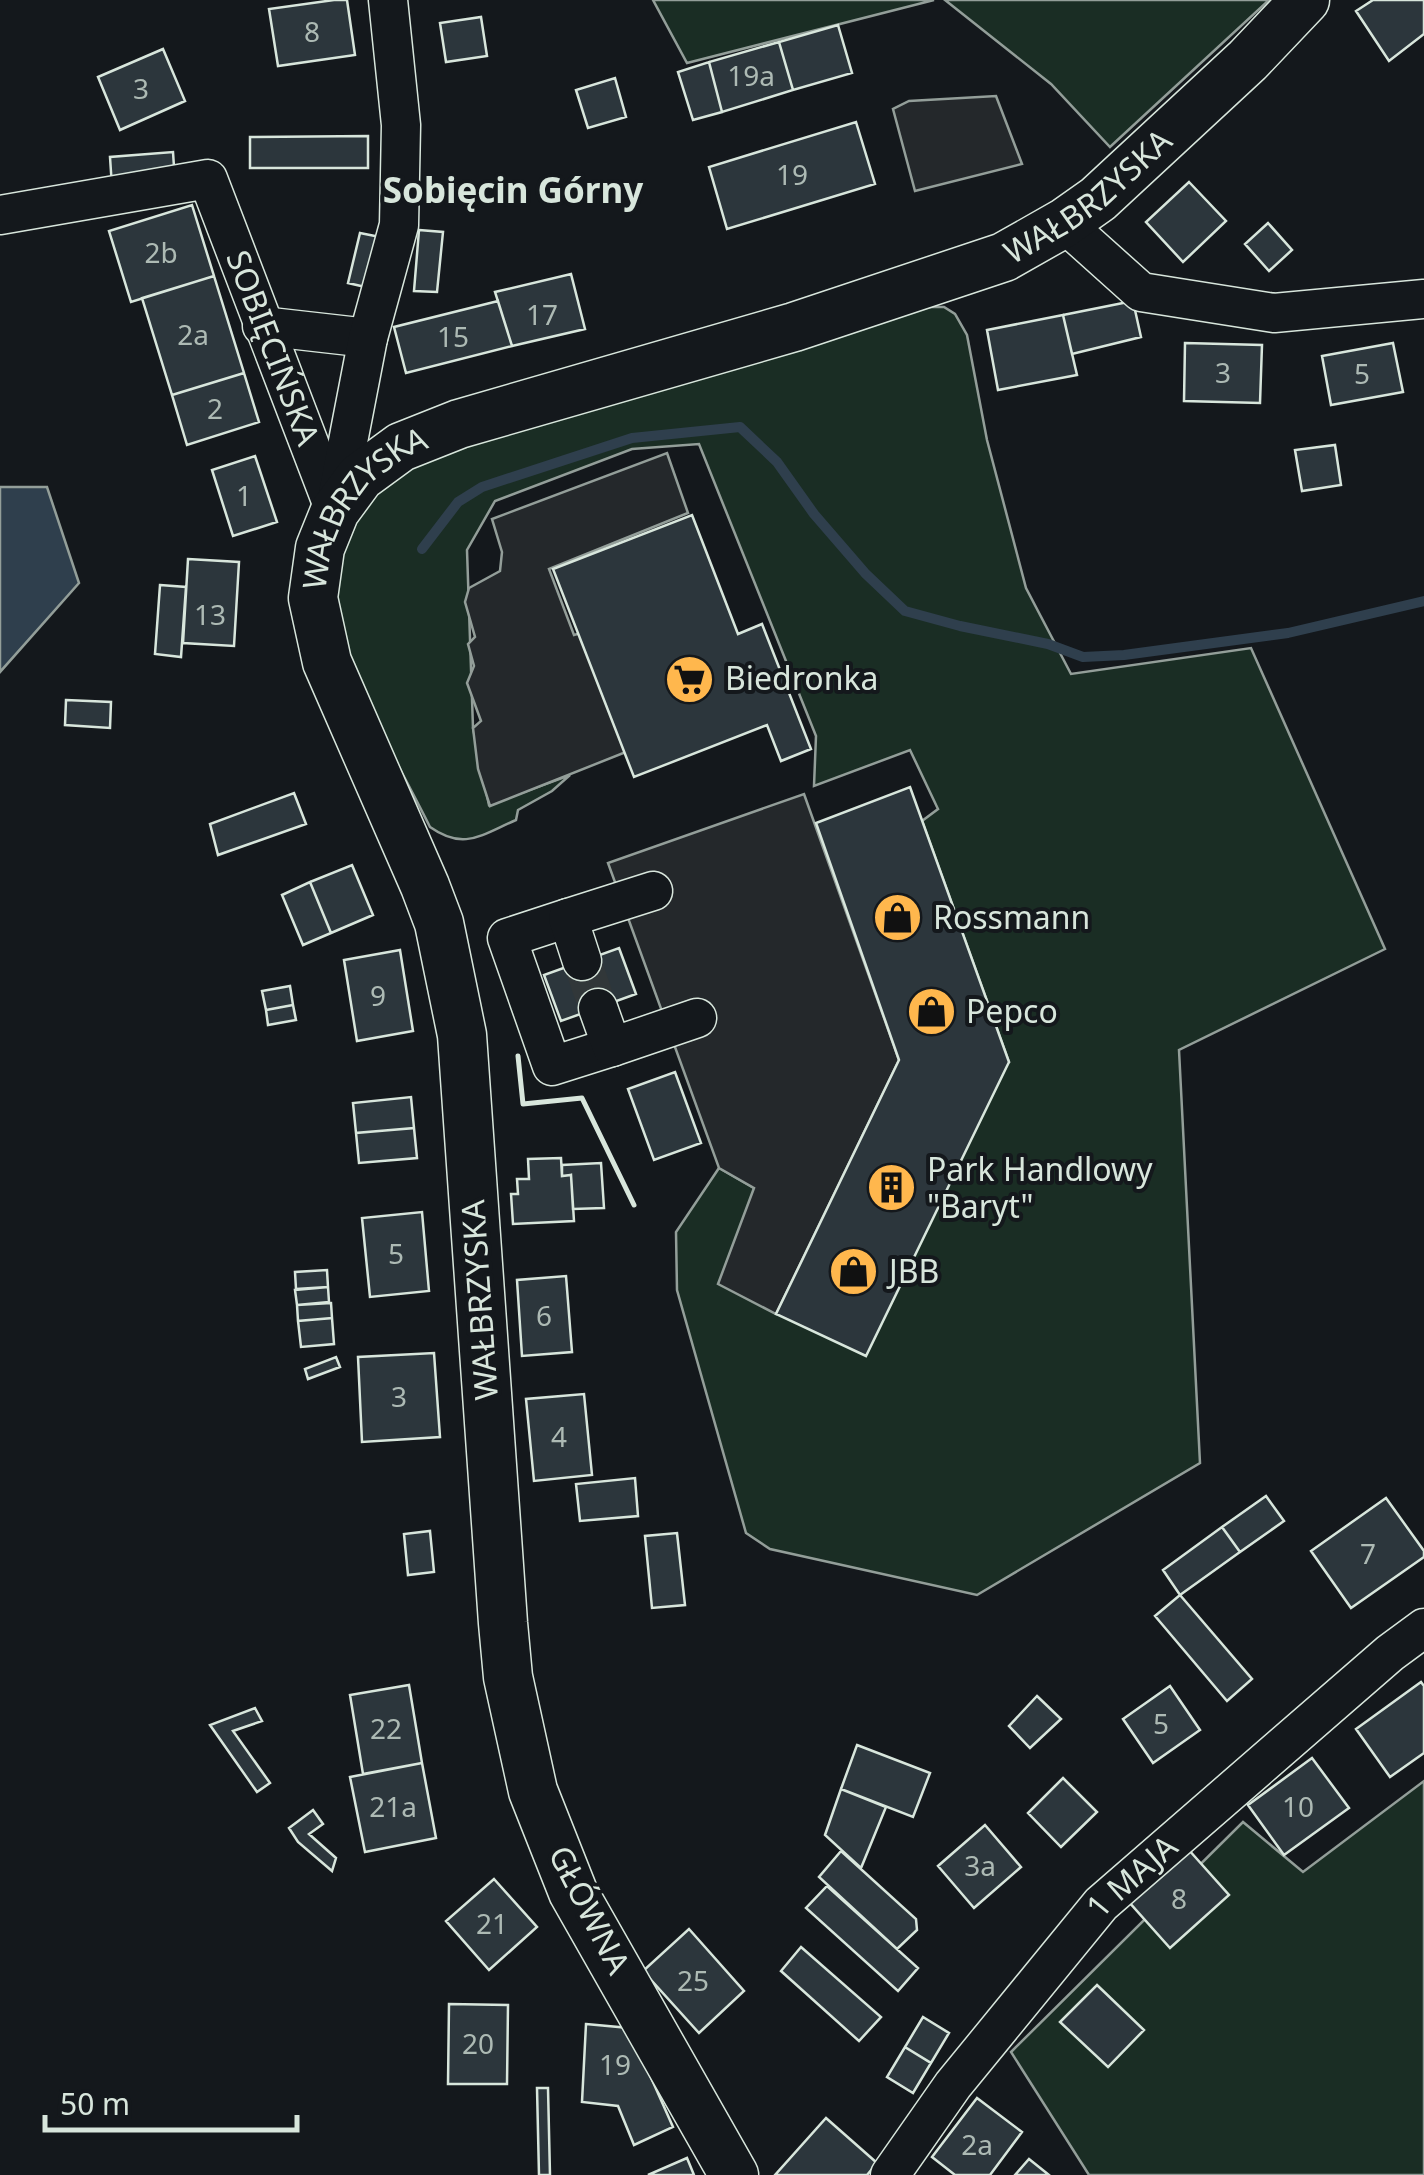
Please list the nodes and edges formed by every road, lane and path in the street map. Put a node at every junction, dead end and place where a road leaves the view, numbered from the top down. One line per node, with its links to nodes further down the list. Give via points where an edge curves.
1 (388, 0): 7 (street, SOBIĘCIŃSKA, via 401,125 398,225)
2 (1306, 0): 4 (main road, WAŁBRZYSKA, via 1126,176)
3 (0, 215): 6 (street, SOBIĘCIŃSKA, via 208,179)
4 (1064, 223): 5 (street, via 1141,292 1274,313); 8 (main road, WAŁBRZYSKA, via 943,279 459,424 401,447 360,477)
5 (1424, 299)
6 (262, 326): 7 (street); 8 (street, SOBIĘCIŃSKA)
7 (368, 338): 8 (street, SOBIĘCIŃSKA)
8 (335, 512): 15 (main road, WAŁBRZYSKA, via 320,548 313,598 327,662 426,886 462,1035)
9 (653, 891): 10 (street)
10 (568, 918): 11 (street); 14 (street, via 506,938 552,1066)
11 (582, 962)
12 (598, 1008): 14 (street)
13 (697, 1018): 14 (street)
14 (612, 1047)
15 (503, 1623): 17 (main road, GŁÓWNA, via 533,1791 574,1892)
16 (1424, 1628): 18 (street, 1 MAJA, via 1101,1904 953,2085)
17 (734, 2175)
18 (890, 2175)

